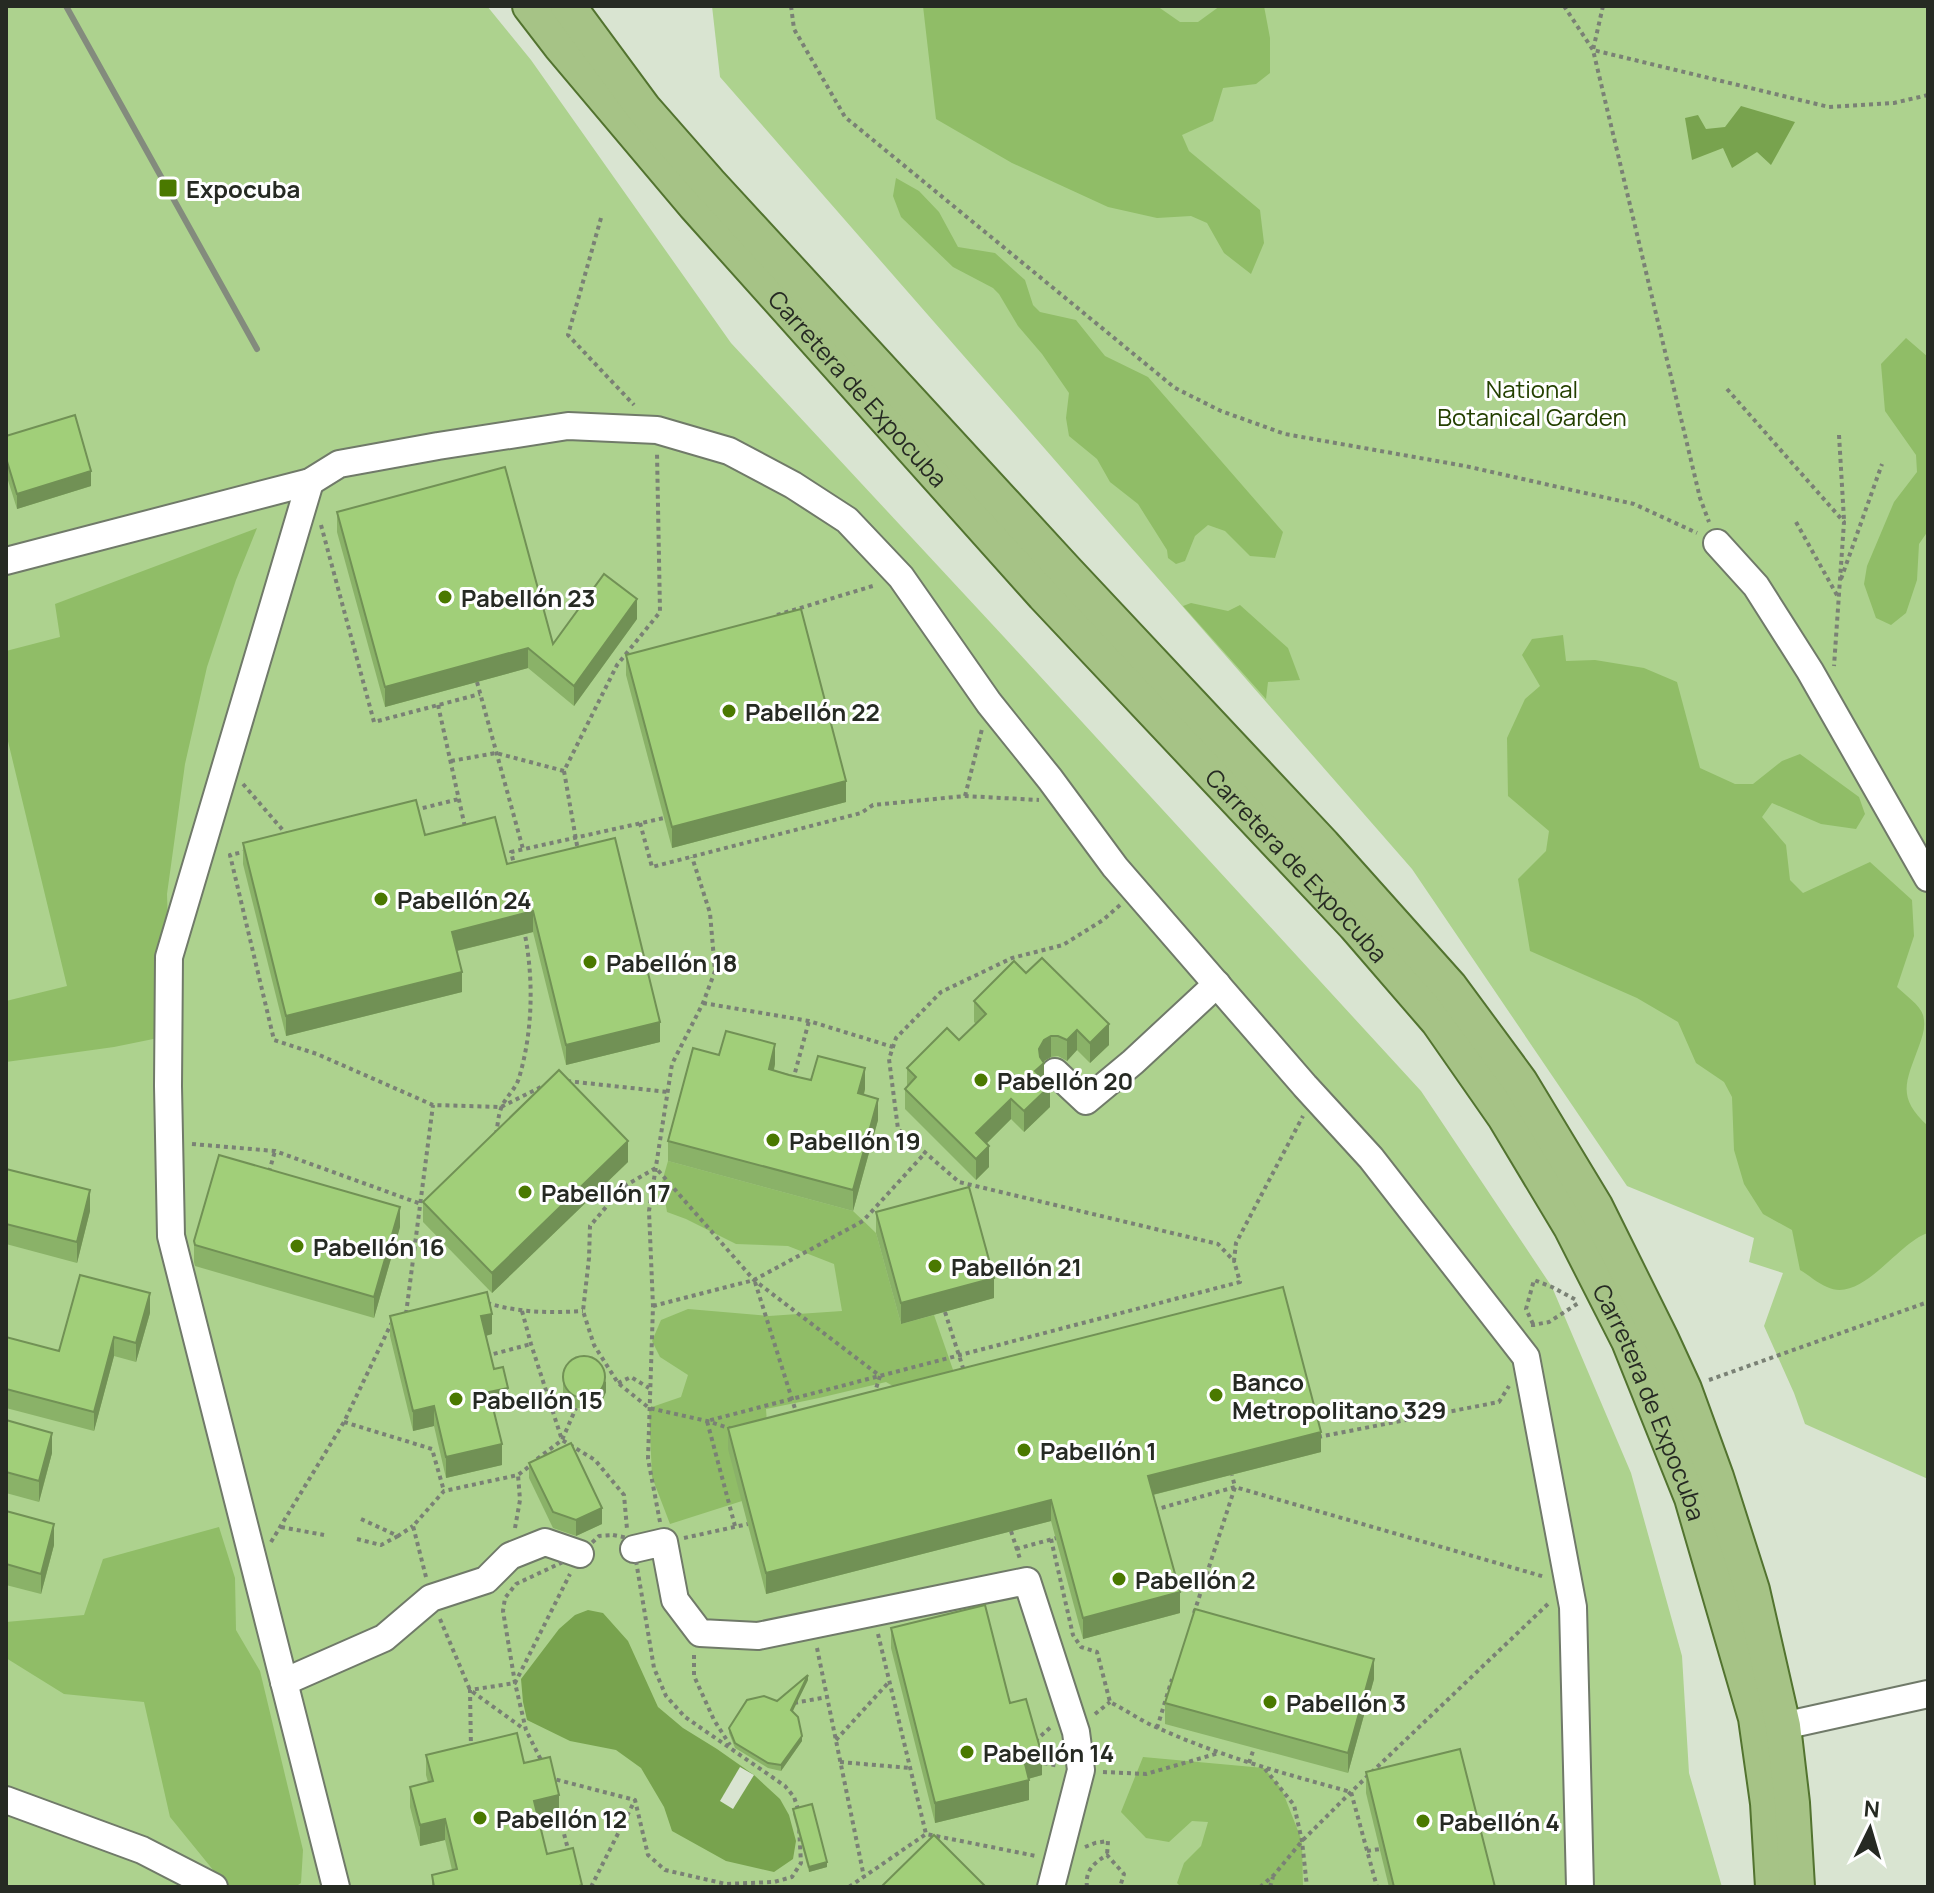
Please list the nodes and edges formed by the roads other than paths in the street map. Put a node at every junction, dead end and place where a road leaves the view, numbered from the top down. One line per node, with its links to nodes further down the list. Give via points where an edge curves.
1 (530, 6): 19 (main road, Carretera de Expocuba, via 695,205 1044,595 1355,925 1438,1021 1505,1117 1571,1227 1591,1295 1629,1341 1692,1498 1756,1718)
2 (568, 6): 13 (main road, Carretera de Expocuba, via 644,109 709,183 1323,845 1450,987 1520,1082 1595,1206 1684,1389 1752,1590)
3 (310, 482): 5 (street); 7 (street, via 339,464 568,426 657,430 729,451 793,485 847,520 901,577 989,703 1115,867); 11 (street, via 169,957 171,1236)
4 (1717, 543): 6 (street, via 1756,586 1810,671)
5 (6, 561)
6 (1928, 878)
7 (1217, 984): 8 (street, via 1086,1101); 18 (street, via 1371,1158 1526,1357 1573,1607)
8 (1055, 1072)
9 (631, 1544): 17 (street, via 664,1542 675,1600 700,1633 758,1636 1027,1581 1076,1732 1081,1770)
10 (580, 1554): 11 (street, via 545,1542 510,1556 486,1580 431,1598 384,1638)
11 (284, 1682): 16 (street)
12 (1928, 1694): 13 (street)
13 (1783, 1726): 20 (main road, Carretera de Expocuba)
14 (6, 1800): 15 (street, via 142,1850)
15 (214, 1887)
16 (336, 1887)
17 (1051, 1887)
18 (1580, 1887)
19 (1773, 1887)
20 (1797, 1887)

